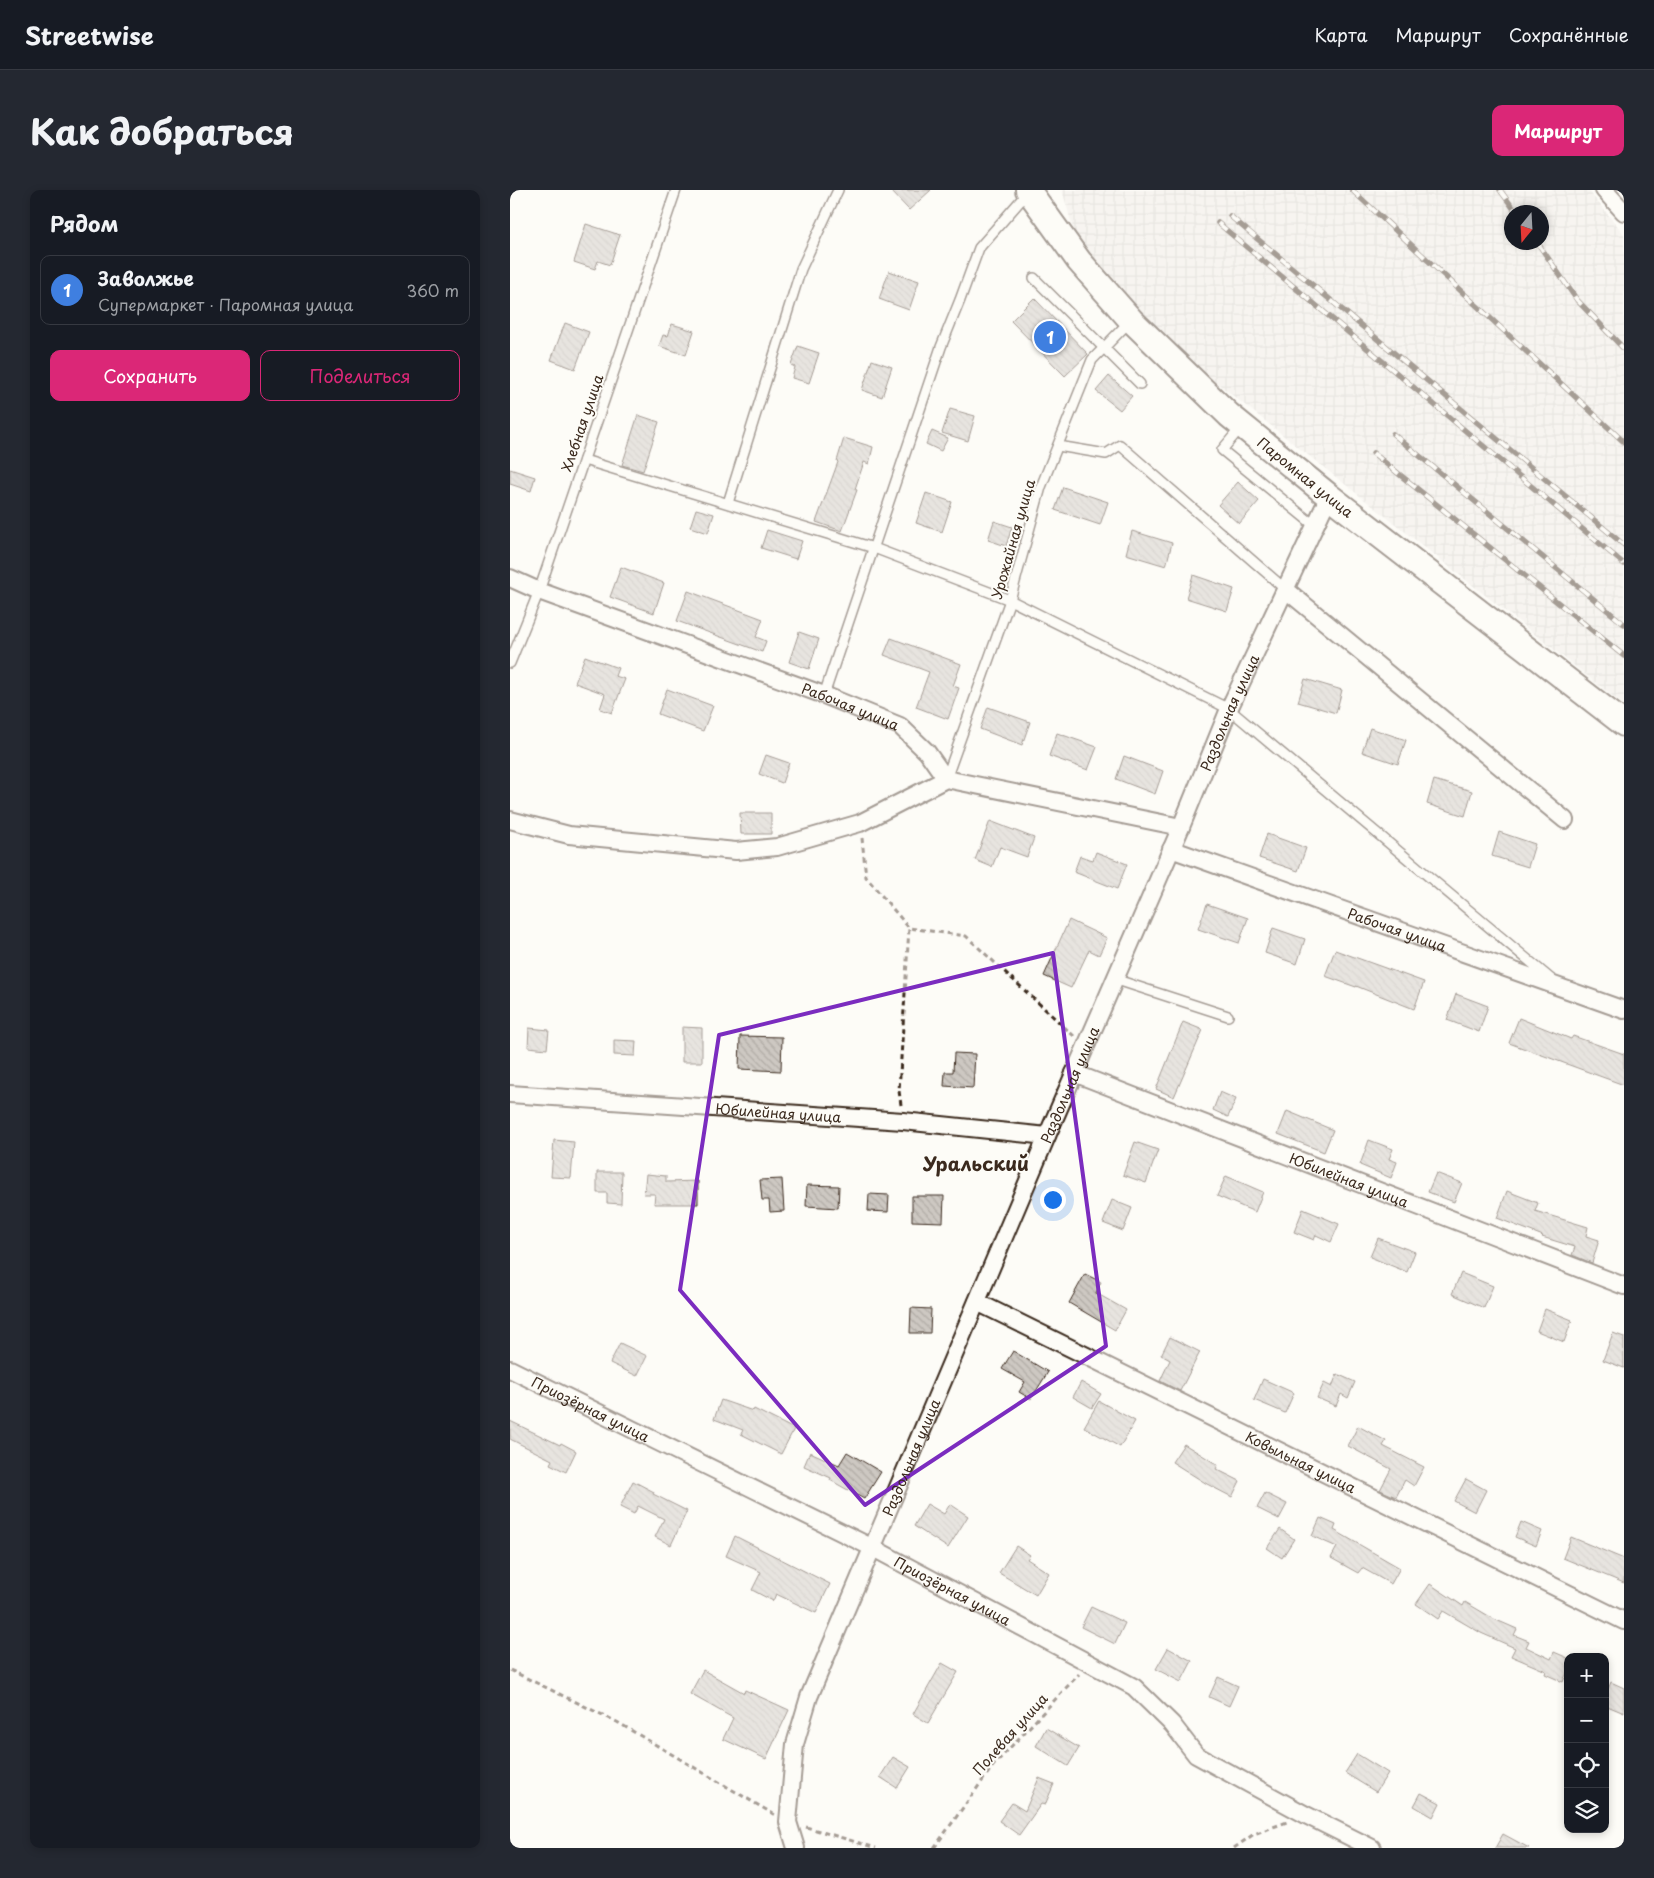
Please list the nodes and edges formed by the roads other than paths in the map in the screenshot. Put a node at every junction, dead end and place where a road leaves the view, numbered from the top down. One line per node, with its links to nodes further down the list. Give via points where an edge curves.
1 (676, 190): 12 (lane, Хлебная улица)
2 (838, 190): 14 (lane, via 801,269)
3 (1604, 190): 5 (street)
4 (1028, 191): 7 (street, Паромная улица, via 1079,261); 16 (lane, via 979,248 941,347)
5 (1624, 212)
6 (1034, 278): 8 (lane)
7 (1131, 320): 8 (lane, Урожайная улица); 10 (street, Паромная улица)
8 (1104, 348): 9 (lane); 11 (lane, Урожайная улица, via 1092,360)
9 (1140, 384)
10 (1242, 426): 13 (street, Паромная улица); 15 (lane, via 1222,450)
11 (1058, 446): 18 (lane, via 1106,454 1120,445); 20 (lane, Урожайная улица, via 1041,487)
12 (584, 460): 14 (lane); 19 (lane, Хлебная улица)
13 (1329, 496): 15 (street, Раздольная улица); 24 (street, Паромная улица)
14 (728, 503): 16 (lane)
15 (1315, 526): 18 (street, Раздольная улица)
16 (874, 548): 20 (lane); 22 (lane)
17 (510, 578): 19 (street, Рабочая улица)
18 (1286, 588): 23 (street, Раздольная улица); 27 (street)
19 (539, 591): 21 (lane, Хлебная улица); 22 (street, Рабочая улица)
20 (1010, 600): 23 (lane); 25 (lane, Урожайная улица)
21 (510, 664)
22 (824, 694): 25 (street, Рабочая улица, via 900,726 927,752)
23 (1229, 709): 28 (street, Раздольная улица); 31 (lane)
24 (1624, 724)
25 (946, 779): 26 (street, via 860,823 777,847 736,851 569,835); 28 (street)
26 (510, 820)
27 (1565, 820)
28 (1181, 827): 29 (street, Раздольная улица)
29 (1171, 849): 30 (street, Раздольная улица); 31 (street, Рабочая улица)
30 (1114, 979): 33 (lane); 34 (street, Раздольная улица)
31 (1562, 988): 32 (street, Рабочая улица)
32 (1624, 1010)
33 (1228, 1016)
34 (1074, 1073): 36 (street, Раздольная улица); 37 (street, Юбилейная улица)
35 (510, 1094): 36 (street, Юбилейная улица, via 903,1121)
36 (1047, 1136): 38 (street, Раздольная улица)
37 (1624, 1286)
38 (977, 1302): 40 (street, Раздольная улица); 41 (street, Ковыльная улица)
39 (510, 1369): 40 (street, Приозёрная улица)
40 (873, 1548): 42 (street, Раздольная улица, via 809,1697 795,1744 788,1822); 43 (street, Приозёрная улица, via 1134,1687 1172,1724 1196,1755)
41 (1624, 1621)
42 (796, 1848)
43 (1372, 1848)

